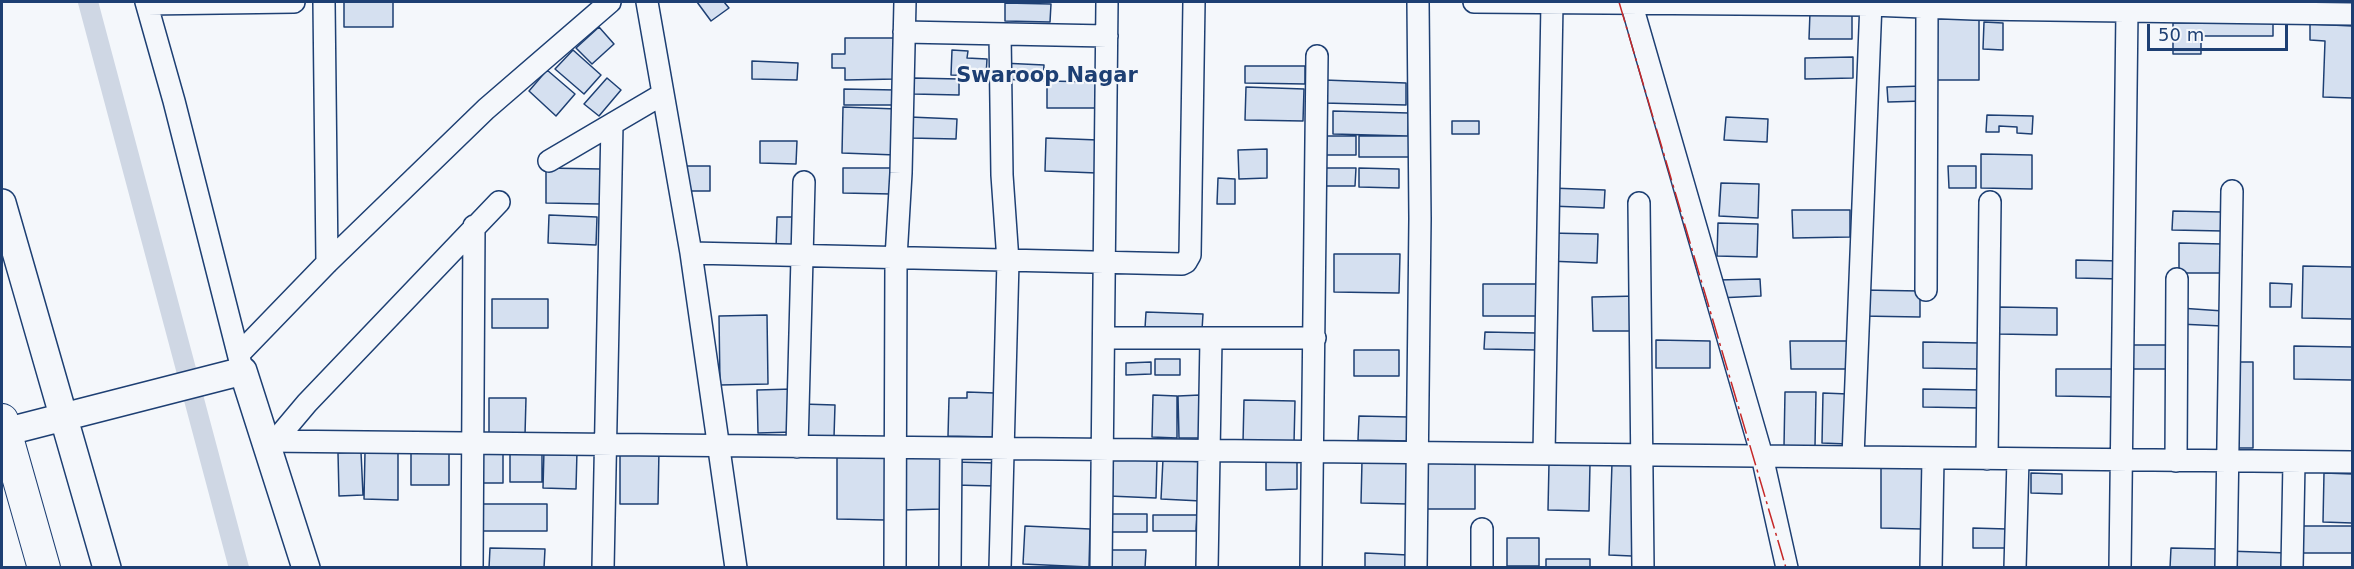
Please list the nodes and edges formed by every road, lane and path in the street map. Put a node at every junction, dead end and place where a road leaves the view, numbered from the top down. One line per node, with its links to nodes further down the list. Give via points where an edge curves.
1 (294, 2): 11 (street)
2 (324, 2): 38 (street)
3 (610, 2): 38 (street, via 486,109)
4 (647, 2): 24 (street)
5 (905, 2): 20 (street)
6 (1107, 2): 22 (street)
7 (1194, 2): 39 (street, via 1189,259 1182,264)
8 (1418, 2): 59 (street)
9 (1474, 2): 12 (street)
10 (1631, 2): 12 (street); 13 (street); 62 (street)
11 (147, 3): 45 (street, via 177,113)
12 (1552, 3): 60 (street)
13 (1738, 3): 14 (street)
14 (1834, 3): 15 (street)
15 (1871, 3): 16 (street); 63 (street)
16 (1928, 7): 18 (street); 41 (street)
17 (2282, 7): 18 (street); 19 (street)
18 (2127, 11): 67 (street)
19 (2352, 14)
20 (904, 32): 21 (street); 36 (street)
21 (1000, 34): 22 (street); 37 (street)
22 (1107, 36): 39 (street)
23 (1317, 56): 43 (street)
24 (663, 94): 25 (street); 34 (street)
25 (612, 124): 26 (street); 50 (street)
26 (549, 161)
27 (804, 182): 35 (street)
28 (2232, 191): 69 (street)
29 (499, 202): 33 (street)
30 (1990, 202): 65 (street)
31 (2, 203): 46 (main road)
32 (1639, 203): 61 (street)
33 (474, 226): 48 (street); 49 (street)
34 (691, 253): 35 (street); 51 (street)
35 (802, 255): 36 (street); 52 (street)
36 (896, 258): 37 (street); 53 (street)
37 (1008, 261): 39 (street); 55 (street)
38 (327, 263): 45 (street)
39 (1106, 263): 42 (street)
40 (2177, 279): 68 (street)
41 (1926, 290)
42 (1105, 338): 44 (street); 56 (street)
43 (1315, 338): 44 (street); 58 (street)
44 (1211, 339): 57 (street)
45 (233, 368): 46 (main road); 48 (main road)
46 (64, 418): 47 (main road); 74 (main road)
47 (3, 426): 73 (highway)
48 (270, 441): 49 (street); 75 (main road)
49 (472, 443): 50 (street); 76 (street)
50 (606, 444): 51 (street); 77 (street)
51 (718, 446): 52 (street); 78 (street)
52 (797, 447): 53 (street)
53 (894, 448): 54 (street); 79 (street)
54 (951, 448): 55 (street); 80 (street)
55 (1003, 449): 56 (street); 81 (street)
56 (1102, 449): 57 (street); 82 (street)
57 (1210, 451): 58 (street); 83 (street)
58 (1312, 452): 59 (street); 84 (street)
59 (1418, 453): 60 (street); 85 (street)
60 (1544, 454): 61 (street)
61 (1643, 455): 62 (street); 87 (street)
62 (1762, 456): 63 (street); 88 (street)
63 (1853, 457): 64 (street)
64 (1933, 458): 65 (street); 89 (street)
65 (1988, 459): 66 (street)
66 (2018, 459): 67 (street); 90 (street)
67 (2121, 460): 68 (street); 91 (street)
68 (2176, 461): 69 (street)
69 (2226, 461): 70 (street); 92 (street)
70 (2294, 462): 71 (street); 93 (street)
71 (2352, 462)
72 (1482, 529): 86 (street)
73 (44, 567)
74 (107, 567)
75 (306, 567)
76 (472, 567)
77 (603, 567)
78 (736, 567)
79 (895, 567)
80 (950, 567)
81 (1000, 567)
82 (1101, 567)
83 (1207, 567)
84 (1311, 567)
85 (1416, 567)
86 (1482, 567)
87 (1643, 567)
88 (1787, 567)
89 (1931, 567)
90 (2015, 567)
91 (2120, 567)
92 (2226, 567)
93 (2292, 567)

